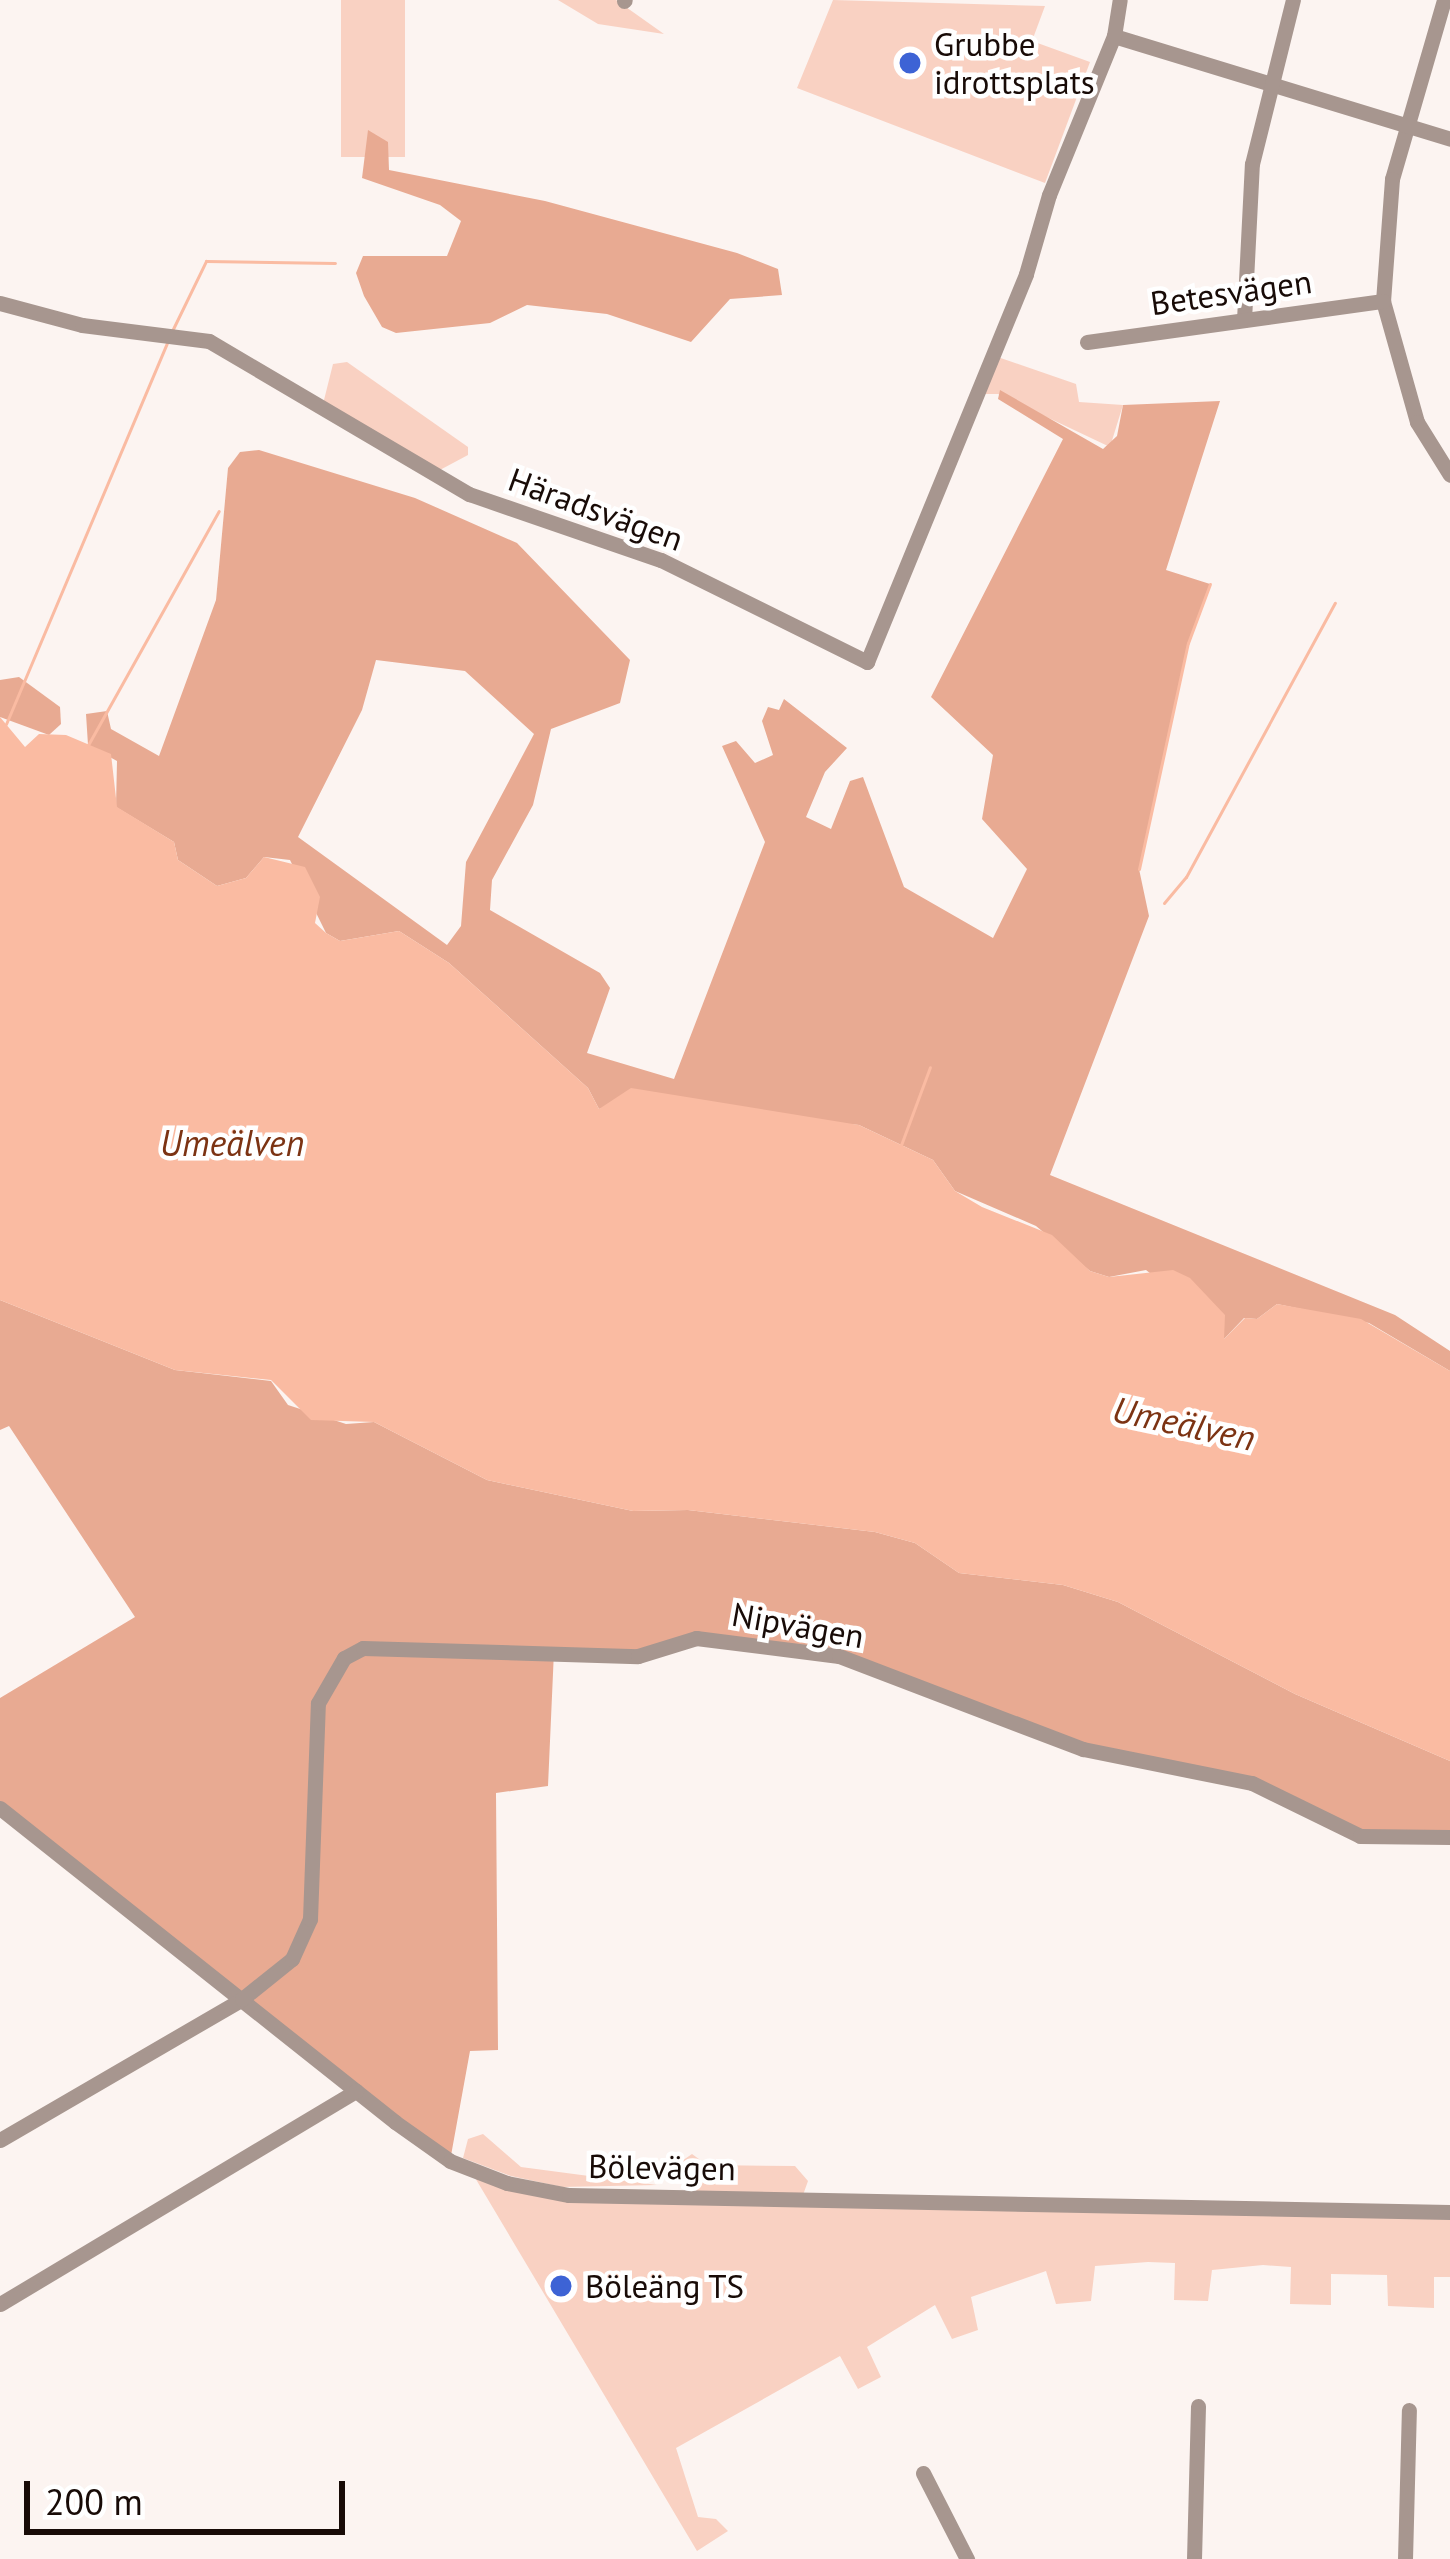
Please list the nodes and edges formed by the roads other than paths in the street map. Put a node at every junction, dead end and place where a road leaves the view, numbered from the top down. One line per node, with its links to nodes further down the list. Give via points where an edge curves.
1 (1120, 0): 4 (street)
2 (1293, 0): 5 (street)
3 (1444, 0): 6 (street)
4 (1114, 36): 5 (street); 9 (street, Häradsvägen, via 867,662 661,560 563,533 469,494 209,341 82,325)
5 (1271, 82): 6 (street); 10 (street, via 1246,209)
6 (1403, 124): 7 (street); 8 (street)
7 (1450, 139)
8 (1383, 301): 10 (street, Betesvägen); 12 (street, via 1417,422)
9 (0, 303)
10 (1244, 320): 11 (street, Betesvägen)
11 (1087, 342)
12 (1450, 475)
13 (0, 1808): 15 (street, Bölevägen)
14 (1450, 1837): 15 (street, Nipvägen, via 1360,1836 1252,1783 1083,1749 839,1656 696,1638 638,1657 391,1644 344,1658 328,1677 313,1756 310,1918 292,1959)
15 (242, 1999): 16 (street, Bölevägen); 17 (street, Nipvägen)
16 (356, 2091): 18 (street, Bölevägen, via 471,2171 569,2195); 19 (street)
17 (0, 2140)
18 (1450, 2212)
19 (0, 2304)
20 (1198, 2406): 24 (street)
21 (1408, 2410): 25 (street)
22 (923, 2473): 23 (street)
23 (967, 2559)
24 (1194, 2559)
25 (1405, 2559)

